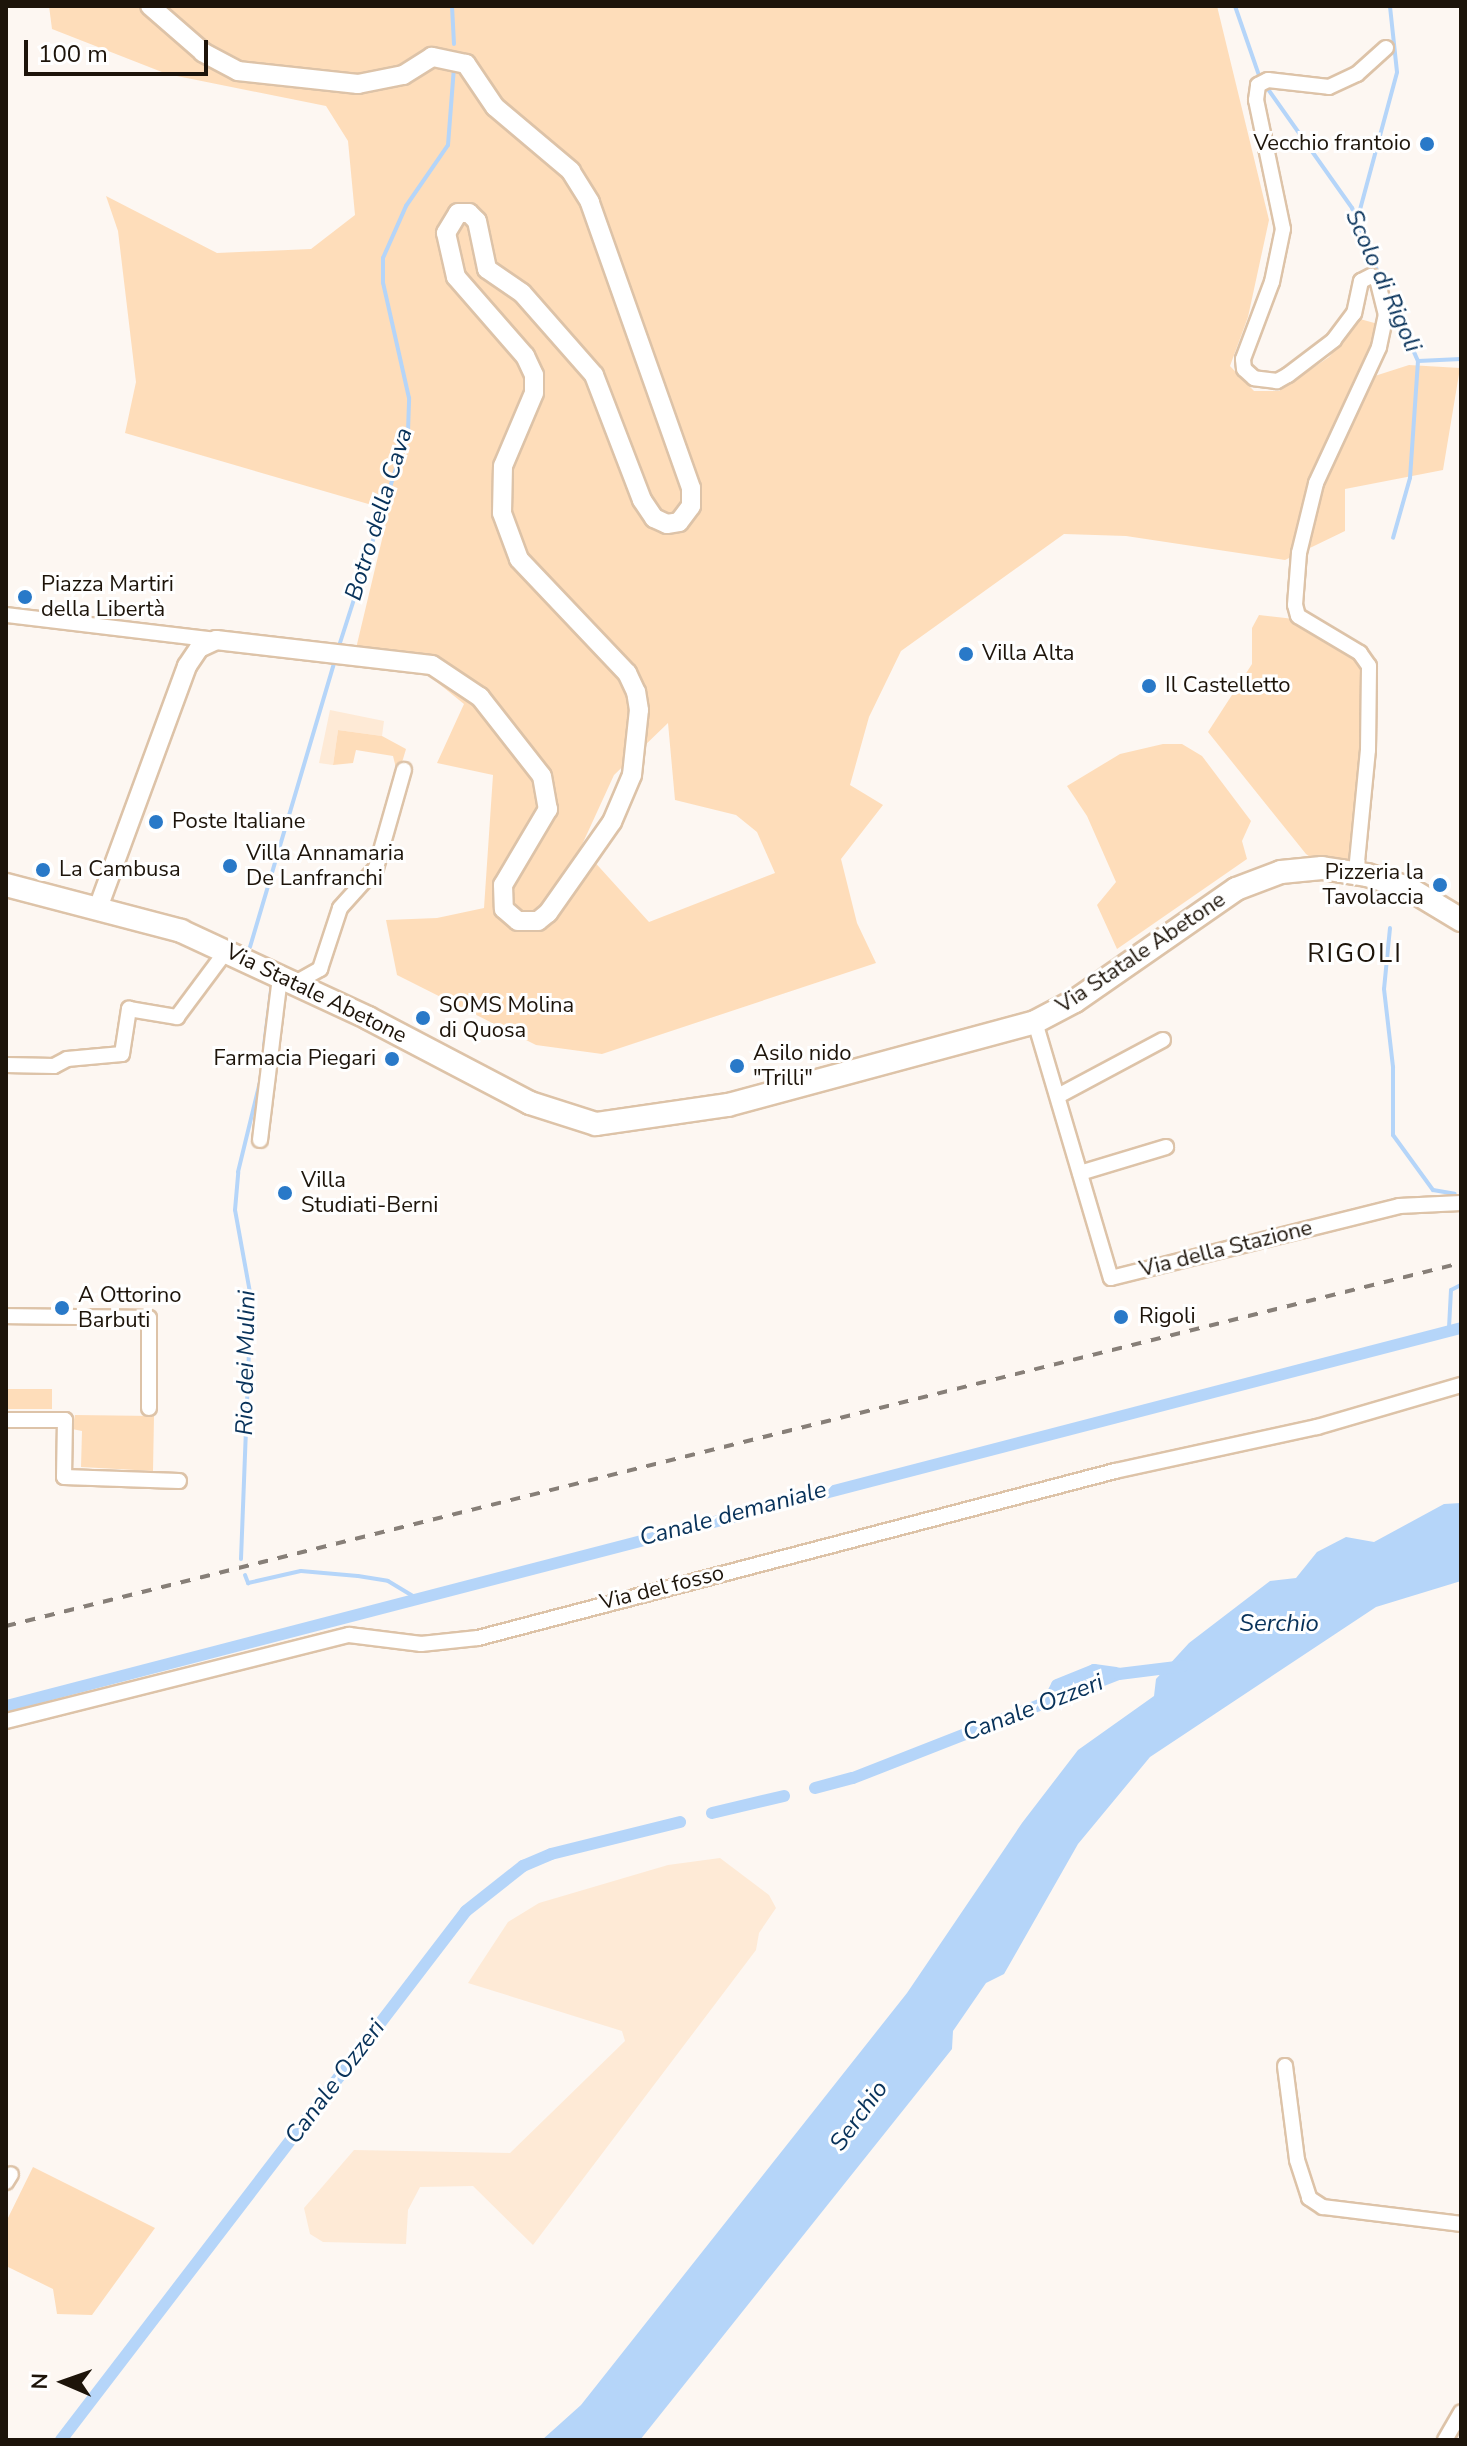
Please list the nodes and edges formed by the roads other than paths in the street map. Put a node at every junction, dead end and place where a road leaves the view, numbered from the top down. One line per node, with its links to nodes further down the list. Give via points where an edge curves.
1 (150, 6): 4 (street, via 203,52 238,71 358,84 403,75 432,57 466,64 495,107 571,171 590,202 691,488 691,506 679,522 654,518 642,500 594,375 522,293 487,269 477,221 469,213 458,213 446,233 456,277 525,356 534,375 534,393 503,466 502,513 519,559 627,673 639,710 632,775 621,804 538,921 511,916 501,898 548,809 542,776 480,697 432,665)
2 (1386, 48): 6 (street, via 1357,74 1329,87 1268,80 1258,85 1256,100 1283,229 1272,282 1243,359 1244,369 1254,378 1277,381 1288,375 1334,340 1354,313 1361,281 1371,276 1377,280 1386,315 1379,347 1316,483 1299,553 1295,605 1298,616 1360,653 1369,666 1368,750)
3 (6, 615): 4 (street)
4 (216, 640): 8 (street, via 199,648 187,666)
5 (404, 770): 11 (street, via 376,868 340,908 320,969)
6 (1356, 872): 9 (main road, Via Statale Abetone, via 1408,888); 12 (main road, Via Statale Abetone, via 1309,868 1252,880)
7 (6, 885): 8 (main road, Via Statale Abetone)
8 (98, 908): 10 (main road, Via Statale Abetone)
9 (1461, 920)
10 (227, 950): 11 (main road, Via Statale Abetone); 14 (street, via 177,1017 129,1009 122,1054 67,1059 54,1066)
11 (288, 980): 12 (main road, Via Statale Abetone, via 530,1103 596,1124 728,1105); 16 (street)
12 (1035, 1022): 15 (street, Via della Stazione)
13 (1163, 1040): 15 (street)
14 (6, 1065)
15 (1058, 1096): 18 (street, Via della Stazione)
16 (260, 1140)
17 (1166, 1147): 18 (street)
18 (1080, 1173): 19 (street, Via della Stazione, via 1111,1278 1399,1206)
19 (1461, 1203)
20 (6, 1316): 22 (street, via 149,1318)
21 (1461, 1385): 25 (street, Via del fosso, via 1317,1427 1115,1471 478,1638 421,1644 349,1635)
22 (149, 1408)
23 (6, 1420): 24 (street, via 65,1420 64,1477)
24 (179, 1481)
25 (6, 1721)
26 (1285, 2066): 27 (street, via 1297,2160 1309,2198 1323,2207)
27 (1461, 2224)
28 (1461, 2412): 29 (street)
29 (1445, 2440)

